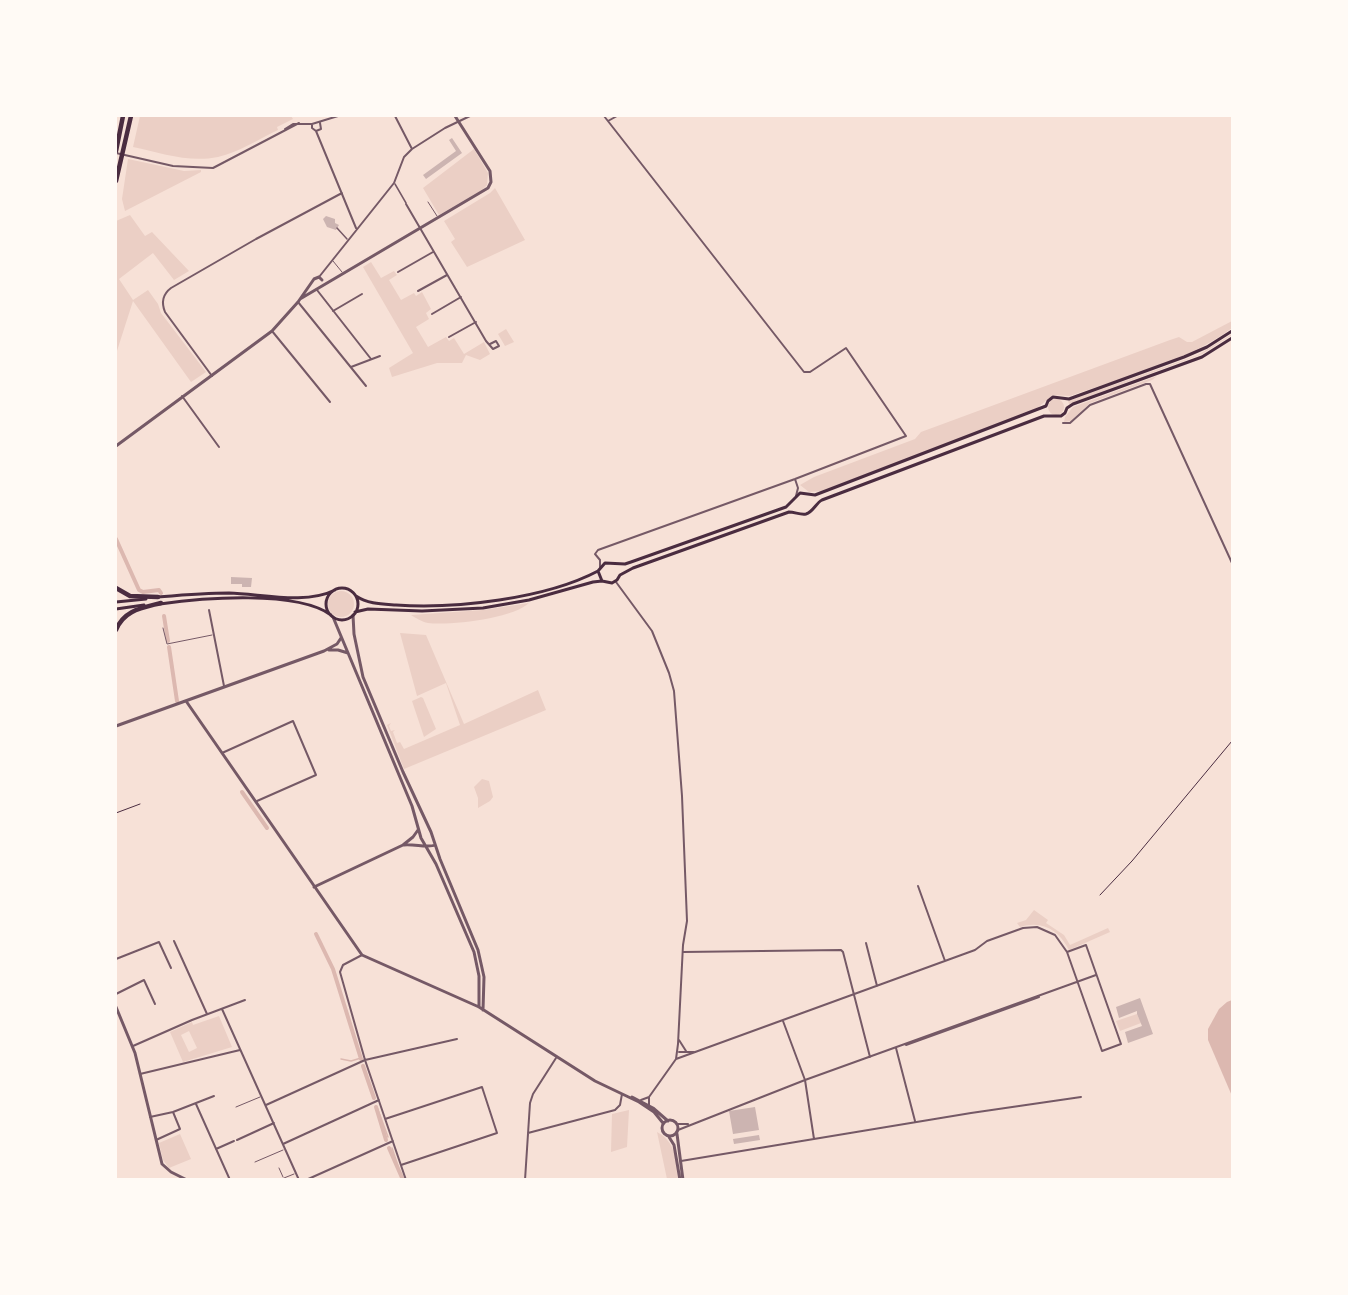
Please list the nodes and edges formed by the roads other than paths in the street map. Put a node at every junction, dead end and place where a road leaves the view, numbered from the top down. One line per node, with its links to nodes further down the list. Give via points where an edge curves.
1 (123, 116): 15 (highway)
2 (131, 116): 16 (highway)
3 (338, 116): 11 (street)
4 (395, 116): 14 (street)
5 (455, 116): 9 (street)
6 (470, 116): 9 (street)
7 (604, 116): 10 (street)
8 (617, 116): 10 (street)
9 (458, 121): 14 (street); 21 (street, via 490,171 491,182 484,192)
10 (608, 121): 63 (street, via 804,372 846,348 906,434)
11 (320, 122): 12 (street); 13 (street, via 321,128)
12 (312, 124): 13 (street); 15 (street, via 293,124 213,168 173,166)
13 (316, 131): 18 (street)
14 (412, 149): 17 (street, via 402,160)
15 (116, 152)
16 (116, 182)
17 (394, 183): 20 (street); 24 (street)
18 (342, 193): 24 (street); 50 (street, via 165,294 165,312)
19 (428, 202): 21 (lane)
20 (406, 204): 23 (street)
21 (438, 218): 23 (street)
22 (337, 228): 25 (street)
23 (420, 228): 26 (street); 29 (street)
24 (356, 229): 25 (street)
25 (348, 240): 27 (street)
26 (433, 252): 28 (street); 30 (street)
27 (332, 260): 29 (lane); 32 (street)
28 (398, 272)
29 (344, 273): 31 (street)
30 (447, 275): 35 (street); 37 (street)
31 (338, 277): 32 (street); 33 (street)
32 (321, 279): 33 (street); 38 (street, via 314,279)
33 (321, 287): 34 (street)
34 (317, 290): 38 (street); 39 (street)
35 (418, 291)
36 (362, 294): 39 (street)
37 (461, 297): 40 (street); 41 (street)
38 (299, 300): 42 (street); 49 (street)
39 (333, 311): 48 (street)
40 (432, 314)
41 (476, 322): 44 (street); 46 (street)
42 (272, 331): 50 (street); 54 (street)
43 (1233, 331): 53 (main road, via 1184,357)
44 (449, 337)
45 (1233, 338): 56 (main road, via 1202,357)
46 (490, 344)
47 (380, 356): 48 (street)
48 (371, 359): 49 (street)
49 (351, 366): 51 (street)
50 (212, 376): 52 (street)
51 (366, 386)
52 (182, 396): 61 (street); 62 (street)
53 (1064, 399): 55 (main road, via 1053,397); 56 (main road)
54 (330, 402)
55 (1046, 406): 57 (main road); 66 (main road)
56 (1067, 408): 58 (main road)
57 (1050, 415): 59 (main road); 69 (main road)
58 (1063, 415): 59 (main road); 60 (street)
59 (1056, 417): 60 (street)
60 (1063, 423): 75 (street, via 1070,423 1090,405 1150,384)
61 (116, 446)
62 (219, 447)
63 (795, 479): 64 (street); 73 (street, via 597,551)
64 (798, 488): 65 (street); 67 (street)
65 (804, 493): 66 (main road); 67 (main road)
66 (810, 495): 69 (main road)
67 (796, 496): 68 (main road)
68 (793, 501): 71 (main road); 76 (main road, via 720,531)
69 (814, 504): 70 (main road)
70 (811, 511): 72 (main road); 72 (lane, via 809,517)
71 (797, 512): 72 (main road); 78 (main road)
72 (804, 514)
73 (600, 560): 74 (street); 77 (street)
74 (605, 563): 76 (main road); 77 (main road)
75 (1233, 563)
76 (615, 564): 78 (main road)
77 (599, 569): 79 (main road); 83 (main road, via 584,578 540,591 464,604 392,605 366,602)
78 (619, 571): 80 (main road)
79 (602, 581): 80 (main road); 89 (main road, via 483,608 368,609)
80 (616, 582): 112 (street, via 652,631 674,691 687,921)
81 (116, 588): 84 (highway, via 130,596)
82 (335, 590): 83 (main road, via 346,588); 84 (main road, via 310,598 229,593); 90 (main road, via 327,600)
83 (356, 596): 89 (main road)
84 (158, 597): 85 (main road)
85 (116, 602)
86 (161, 603): 87 (main road); 90 (main road, via 211,598 271,600 314,605); 92 (highway, via 130,612)
87 (116, 609)
88 (209, 610): 93 (street)
89 (354, 614): 90 (main road, via 343,619); 102 (street, via 367,685)
90 (332, 616): 94 (street)
91 (164, 628): 93 (lane, via 167,644)
92 (116, 630)
93 (214, 635): 97 (street)
94 (341, 636): 95 (street, via 337,644); 96 (street)
95 (324, 651): 96 (street); 97 (street)
96 (348, 653): 103 (street)
97 (225, 687): 98 (street)
98 (186, 701): 99 (street); 100 (street)
99 (116, 726)
100 (222, 753): 101 (street); 101 (street, via 293,721 316,775)
101 (255, 802): 108 (street)
102 (426, 823): 103 (street, via 420,823); 105 (street)
103 (418, 828): 104 (street); 106 (street)
104 (402, 845): 106 (street); 108 (street)
105 (436, 845): 106 (street); 111 (street)
106 (426, 847): 111 (street)
107 (918, 886): 116 (street)
108 (314, 887): 114 (street)
109 (174, 941): 131 (street)
110 (866, 943): 120 (street)
111 (476, 951): 121 (street); 130 (street, via 484,976)
112 (683, 952): 123 (street, via 838,949 843,952); 134 (street)
113 (1067, 952): 116 (street, via 1055,935 1043,928 1030,927); 118 (street, via 1086,945); 119 (street)
114 (362, 955): 125 (street); 144 (street, via 343,965 340,972)
115 (116, 959): 117 (street, via 159,942)
116 (945, 961): 120 (street)
117 (171, 968)
118 (1096, 975): 119 (street); 119 (street, via 1121,1044 1102,1051)
119 (1078, 982): 136 (street)
120 (877, 986): 123 (street)
121 (479, 987): 125 (street, via 477,1000); 128 (street)
122 (116, 994): 126 (street, via 144,980)
123 (854, 995): 132 (street); 142 (street)
124 (245, 1000): 129 (street)
125 (471, 1003): 128 (street)
126 (155, 1004)
127 (116, 1007): 135 (street)
128 (479, 1007): 130 (street)
129 (222, 1009): 131 (street); 137 (street)
130 (483, 1010): 141 (street)
131 (207, 1014): 135 (street)
132 (783, 1021): 138 (street); 146 (street)
133 (457, 1039): 144 (street)
134 (679, 1039): 139 (street); 140 (street)
135 (133, 1046): 145 (street)
136 (896, 1048): 142 (street); 162 (street)
137 (241, 1050): 145 (street); 149 (street)
138 (700, 1051): 139 (street); 143 (street)
139 (688, 1052): 140 (street)
140 (678, 1053): 143 (street)
141 (557, 1057): 147 (street); 168 (street, via 532,1098)
142 (870, 1057): 146 (street)
143 (676, 1059): 150 (street)
144 (365, 1060): 152 (street); 155 (street)
145 (140, 1074): 159 (street)
146 (805, 1080): 166 (street); 170 (street)
147 (624, 1095): 153 (street); 164 (street, via 654,1112); 168 (street, via 615,1110)
148 (213, 1096): 154 (street)
149 (261, 1096): 155 (street); 157 (lane)
150 (649, 1097): 153 (street); 156 (street)
151 (1081, 1097): 162 (street)
152 (379, 1100): 160 (street); 173 (street)
153 (641, 1100): 156 (street)
154 (194, 1104): 158 (street); 174 (street)
155 (266, 1106): 163 (street)
156 (650, 1106): 161 (street)
157 (236, 1107)
158 (173, 1112): 159 (street); 171 (street, via 180,1129)
159 (150, 1117): 171 (street)
160 (385, 1119): 172 (street); 178 (street, via 482,1087 497,1133)
161 (668, 1120): 164 (street); 165 (street)
162 (916, 1122): 170 (street)
163 (274, 1123): 173 (street); 174 (street)
164 (663, 1124): 169 (street, via 662,1131)
165 (677, 1124): 166 (street); 167 (street)
166 (691, 1124): 167 (street)
167 (677, 1131): 169 (street); 176 (street)
168 (528, 1133): 187 (street)
169 (667, 1136): 188 (street, via 674,1145)
170 (814, 1139): 176 (street)
171 (156, 1140): 181 (street, via 164,1166)
172 (393, 1141): 178 (street); 185 (street)
173 (283, 1144): 175 (street)
174 (216, 1149): 182 (street)
175 (285, 1149): 177 (lane); 180 (street)
176 (681, 1161): 188 (street)
177 (255, 1162)
178 (401, 1165): 186 (street)
179 (279, 1168): 183 (lane)
180 (296, 1173): 183 (lane); 184 (street)
181 (187, 1179)
182 (230, 1179)
183 (284, 1179)
184 (299, 1179)
185 (306, 1179)
186 (406, 1179)
187 (525, 1179)
188 (682, 1179)

